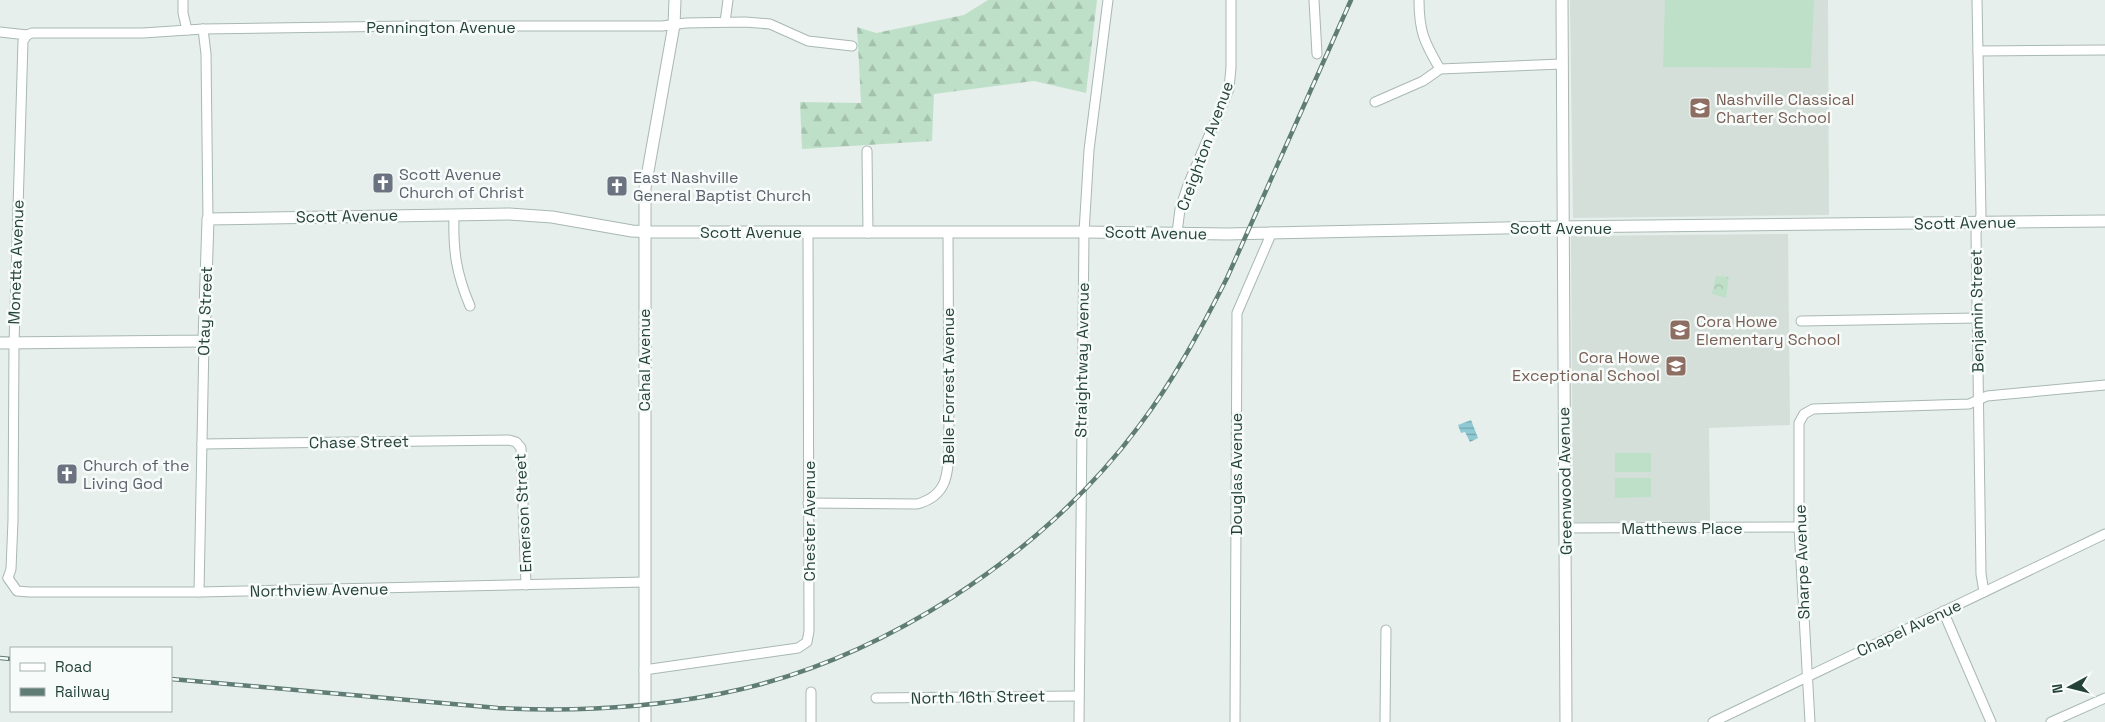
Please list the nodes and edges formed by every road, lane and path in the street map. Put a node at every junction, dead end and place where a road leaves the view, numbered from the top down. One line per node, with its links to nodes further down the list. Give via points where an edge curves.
1 (183, 0): 13 (street)
2 (675, 0): 11 (street, Cahal Avenue)
3 (728, 0): 10 (street)
4 (1108, 0): 31 (street, Straightway Avenue, via 1089,150)
5 (1231, 0): 35 (street, Creighton Avenue, via 1229,89 1188,185)
6 (1314, 0): 19 (street)
7 (1419, 0): 21 (street, via 1424,42)
8 (1562, 0): 20 (street, Greenwood Avenue)
9 (1977, 0): 18 (street, Benjamin Street)
10 (725, 22): 11 (street, Pennington Avenue); 16 (street, Pennington Avenue, via 770,24 808,41)
11 (674, 25): 12 (street, Pennington Avenue); 29 (street, Cahal Avenue, via 648,162)
12 (203, 29): 13 (street, Pennington Avenue); 25 (street, Otay Street)
13 (187, 30): 15 (street, Pennington Avenue, via 32,32)
14 (0, 32): 15 (street, Pennington Avenue)
15 (27, 36): 41 (street, Monetta Avenue, via 23,40)
16 (852, 46)
17 (2105, 50): 18 (street)
18 (1978, 51): 27 (street, Benjamin Street, via 1981,215)
19 (1317, 54)
20 (1562, 64): 21 (street); 28 (street, Greenwood Avenue)
21 (1440, 68): 22 (street, via 1423,81)
22 (1375, 102)
23 (866, 151): 34 (street)
24 (454, 215): 25 (street, Scott Avenue); 29 (street, Scott Avenue, via 552,217); 36 (street, via 458,278)
25 (208, 219): 39 (street, Otay Street)
26 (2105, 221): 27 (street, Scott Avenue)
27 (1978, 224): 28 (street, Scott Avenue); 37 (street, Benjamin Street)
28 (1563, 227): 32 (street, Scott Avenue); 48 (street, Greenwood Avenue)
29 (644, 232): 33 (street, Scott Avenue); 51 (street, Cahal Avenue)
30 (948, 232): 31 (street, Scott Avenue); 34 (street, Scott Avenue); 46 (street, Belle Forrest Avenue, via 949,448 944,484 938,494 917,504)
31 (1084, 232): 35 (street, Scott Avenue); 60 (street, Straightway Avenue)
32 (1272, 232): 35 (street, Scott Avenue); 66 (street, Douglas Avenue, via 1237,313)
33 (808, 233): 34 (street, Scott Avenue); 46 (street, Chester Avenue)
34 (868, 233)
35 (1177, 233)
36 (470, 306)
37 (1977, 318): 38 (street); 43 (street, Benjamin Street)
38 (1802, 321)
39 (204, 341): 41 (street); 45 (street, Otay Street)
40 (0, 343): 41 (street)
41 (14, 343): 50 (street, Monetta Avenue, via 11,569)
42 (2105, 384): 43 (street, via 1987,396)
43 (1978, 400): 47 (street, Sharpe Avenue, via 1968,404 1813,408 1804,414 1799,423); 54 (street, Benjamin Street)
44 (516, 442): 45 (street, Chase Street); 52 (street, Emerson Street, via 521,448)
45 (202, 444): 53 (street, Otay Street)
46 (808, 502): 57 (street, Chester Avenue, via 807,642 798,648)
47 (1799, 527): 48 (street, Matthews Place); 58 (street, Sharpe Avenue)
48 (1565, 528): 68 (street, Greenwood Avenue)
49 (2105, 534): 54 (street, Chapel Avenue)
50 (4, 578): 53 (street, Northview Avenue, via 17,590 29,592)
51 (645, 582): 52 (street, Northview Avenue); 57 (street, Cahal Avenue)
52 (526, 585): 53 (street, Northview Avenue)
53 (199, 592)
54 (1984, 592): 55 (street, Chapel Avenue)
55 (1943, 612): 58 (street, Chapel Avenue); 71 (street)
56 (1386, 630): 67 (street)
57 (644, 670): 63 (street, Cahal Avenue)
58 (1806, 676): 69 (street, Chapel Avenue); 70 (street, Sharpe Avenue)
59 (811, 692): 64 (street)
60 (1079, 696): 61 (street, North 16th Street); 65 (street, Straightway Avenue)
61 (876, 698)
62 (2105, 698): 72 (street)
63 (645, 722)
64 (811, 722)
65 (1079, 722)
66 (1235, 722)
67 (1385, 722)
68 (1566, 722)
69 (1714, 722)
70 (1810, 722)
71 (1991, 722)
72 (2051, 722)

